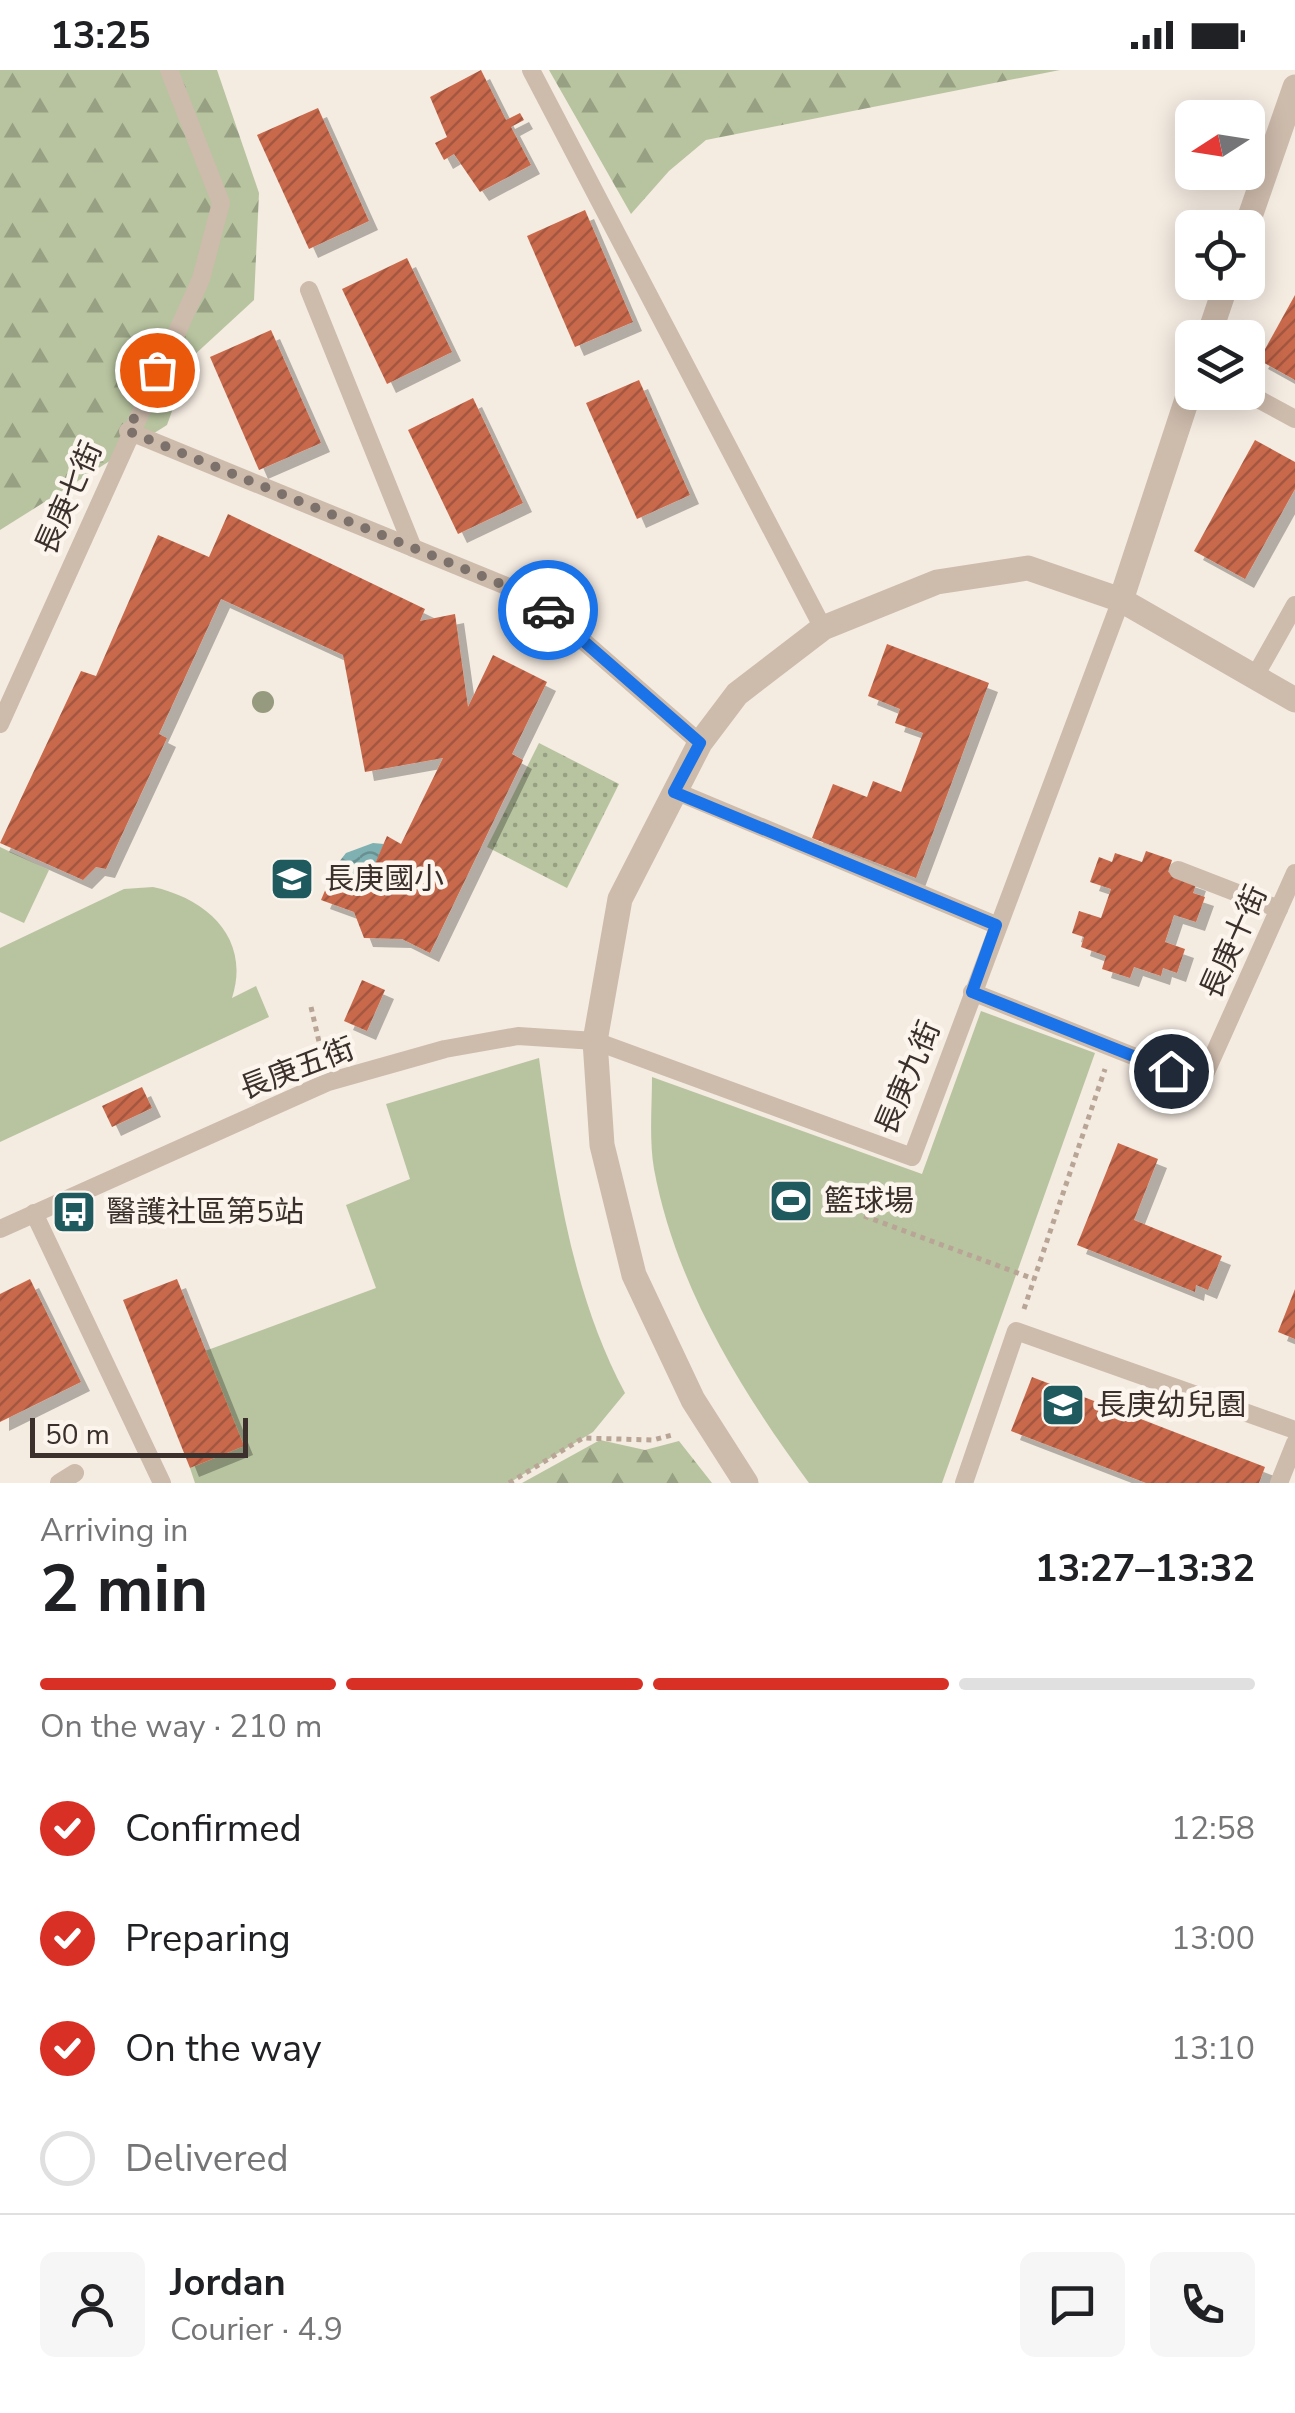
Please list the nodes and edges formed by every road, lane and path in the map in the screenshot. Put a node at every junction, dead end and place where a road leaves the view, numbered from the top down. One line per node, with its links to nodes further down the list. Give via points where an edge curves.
1 (169, 70): 9 (lane, 長庚七街, via 222,203 201,279)
2 (532, 70): 13 (lane)
3 (1295, 87): 4 (street)
4 (1252, 210)
5 (308, 290): 10 (lane)
6 (1265, 403): 8 (lane)
7 (1183, 410): 11 (street)
8 (1295, 420)
9 (128, 431): 10 (lane); 16 (lane, 長庚七街)
10 (413, 548): 17 (lane, via 533,597)
11 (1120, 600): 13 (street, via 1028,568 937,582); 14 (street); 22 (lane, 長庚九街)
12 (1295, 604): 14 (lane)
13 (823, 628): 17 (street, via 736,694)
14 (1254, 678): 15 (street)
15 (1295, 700)
16 (0, 724)
17 (700, 743): 18 (street)
18 (674, 792): 22 (lane); 25 (street, via 620,899)
19 (1178, 870): 21 (lane)
20 (1295, 873): 21 (lane, 長庚十街)
21 (1279, 909): 26 (lane, 長庚十街, via 1201,1083)
22 (996, 925): 23 (lane, 長庚九街)
23 (972, 992): 25 (lane, 長庚九街, via 912,1158); 26 (lane, 長庚十街)
24 (310, 1007): 27 (path)
25 (595, 1041): 27 (lane, 長庚五街, via 518,1036); 38 (street, via 602,1145 634,1276 693,1400)
26 (1112, 1048): 31 (path)
27 (328, 1082): 28 (lane, 長庚五街)
28 (34, 1213): 30 (lane, 長庚五街); 36 (lane)
29 (864, 1216): 31 (path)
30 (0, 1229)
31 (1034, 1280): 32 (path)
32 (1016, 1331): 33 (lane); 39 (lane)
33 (1295, 1430)
34 (672, 1435): 37 (path, via 583,1438)
35 (1295, 1443): 40 (lane)
36 (162, 1483)
37 (508, 1483)
38 (746, 1483)
39 (964, 1483)
40 (1279, 1483)

